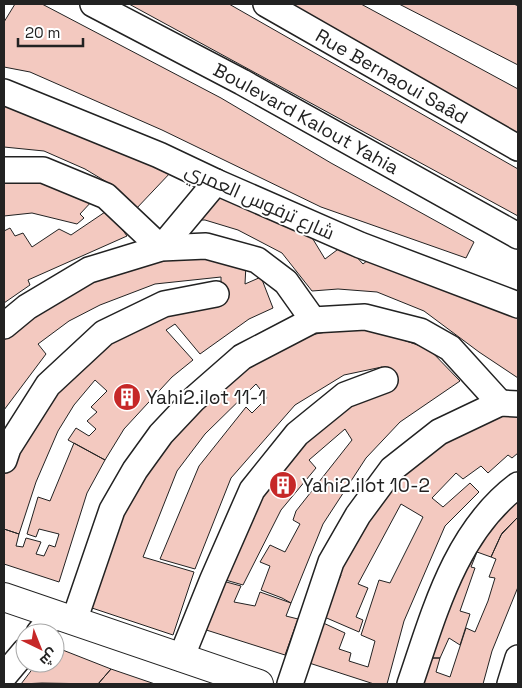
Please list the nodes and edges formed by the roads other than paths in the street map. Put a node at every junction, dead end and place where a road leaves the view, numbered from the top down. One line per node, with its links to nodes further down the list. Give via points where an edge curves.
1 (93, 4): 7 (street, Boulevard Kalout Yahia, via 242,82)
2 (266, 4): 4 (street, Rue Bernaoui Saâd)
3 (4, 92): 6 (street, شارع ترفوس العمري, via 159,155)
4 (518, 148)
5 (4, 170): 8 (street, via 43,170 106,196)
6 (216, 182): 8 (street); 10 (street, شارع ترفوس العمري, via 360,245)
7 (518, 236)
8 (161, 248): 11 (street, via 206,246 257,260 286,282); 12 (street, via 89,270 27,307)
9 (216, 294): 15 (street, via 164,304 104,333 48,385 8,448)
10 (518, 305)
11 (313, 320): 14 (street, via 365,317 420,331 450,348); 18 (street, via 242,358 194,398 161,434 112,510)
12 (4, 326)
13 (385, 380): 20 (street, via 344,395 297,434 252,490)
14 (509, 404): 26 (street, via 439,432 392,469 358,515 331,562)
15 (4, 460)
16 (518, 485): 27 (street, via 501,498 468,539 434,616)
17 (4, 597): 18 (main road)
18 (56, 623)
19 (65, 626): 20 (main road)
20 (181, 658): 24 (main road)
21 (518, 658): 28 (street)
22 (15, 662): 23 (street)
23 (4, 676)
24 (217, 678): 25 (main road)
25 (259, 684)
26 (290, 684)
27 (410, 684)
28 (510, 684)

